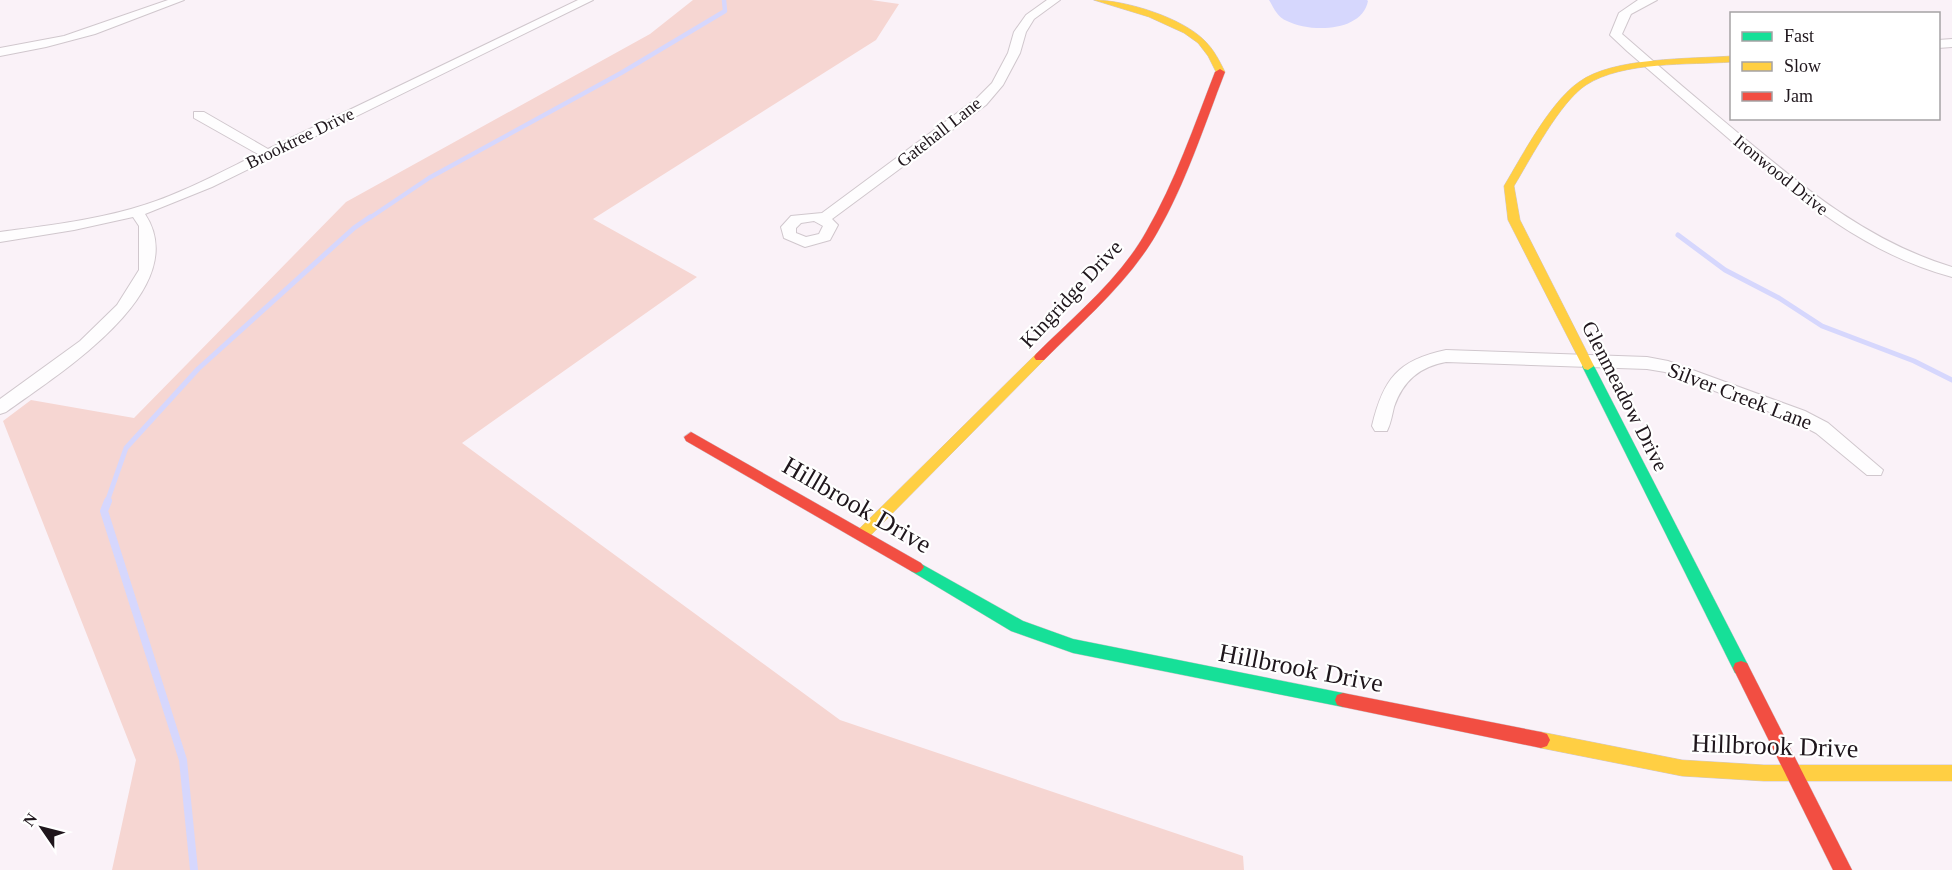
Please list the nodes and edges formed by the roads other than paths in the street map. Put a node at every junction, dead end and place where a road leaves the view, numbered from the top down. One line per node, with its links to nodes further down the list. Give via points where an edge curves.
1 (178, 0): 6 (street, via 55,44)
2 (586, 0): 10 (street, Brooktree Drive)
3 (1054, 0): 12 (street, Gatehall Lane, via 1030,17 1001,77 981,102)
4 (1098, 0): 20 (street, Kingridge Drive, via 1178,25 1206,45 1220,63 1221,75 1168,201 1140,251 1117,281)
5 (1651, 0): 8 (street, Ironwood Drive, via 1635,3 1626,12 1616,35)
6 (0, 52)
7 (1730, 59): 8 (street, Glenmeadow Drive)
8 (1651, 66): 14 (street, Ironwood Drive, via 1815,206 1859,236 1894,253); 15 (street, Glenmeadow Drive, via 1625,69 1582,83 1509,186 1514,220)
9 (199, 115): 10 (street)
10 (267, 154): 11 (street, Brooktree Drive)
11 (137, 212): 13 (street, Brooktree Drive); 16 (street, via 146,226 147,270 123,309 86,345)
12 (824, 218)
13 (0, 237)
14 (1952, 272)
15 (1583, 360): 17 (street, Silver Creek Lane, via 1429,358 1414,365 1387,395); 19 (street, Silver Creek Lane, via 1647,363 1688,372 1822,428); 21 (street, Glenmeadow Drive)
16 (0, 408)
17 (1380, 426)
18 (691, 437): 20 (street, Hillbrook Drive)
19 (1874, 470)
20 (862, 535): 21 (street, Hillbrook Drive, via 1017,626 1073,646 1682,768)
21 (1794, 773): 22 (street, Hillbrook Drive); 23 (street, Glenmeadow Drive)
22 (1952, 773)
23 (1843, 870)

